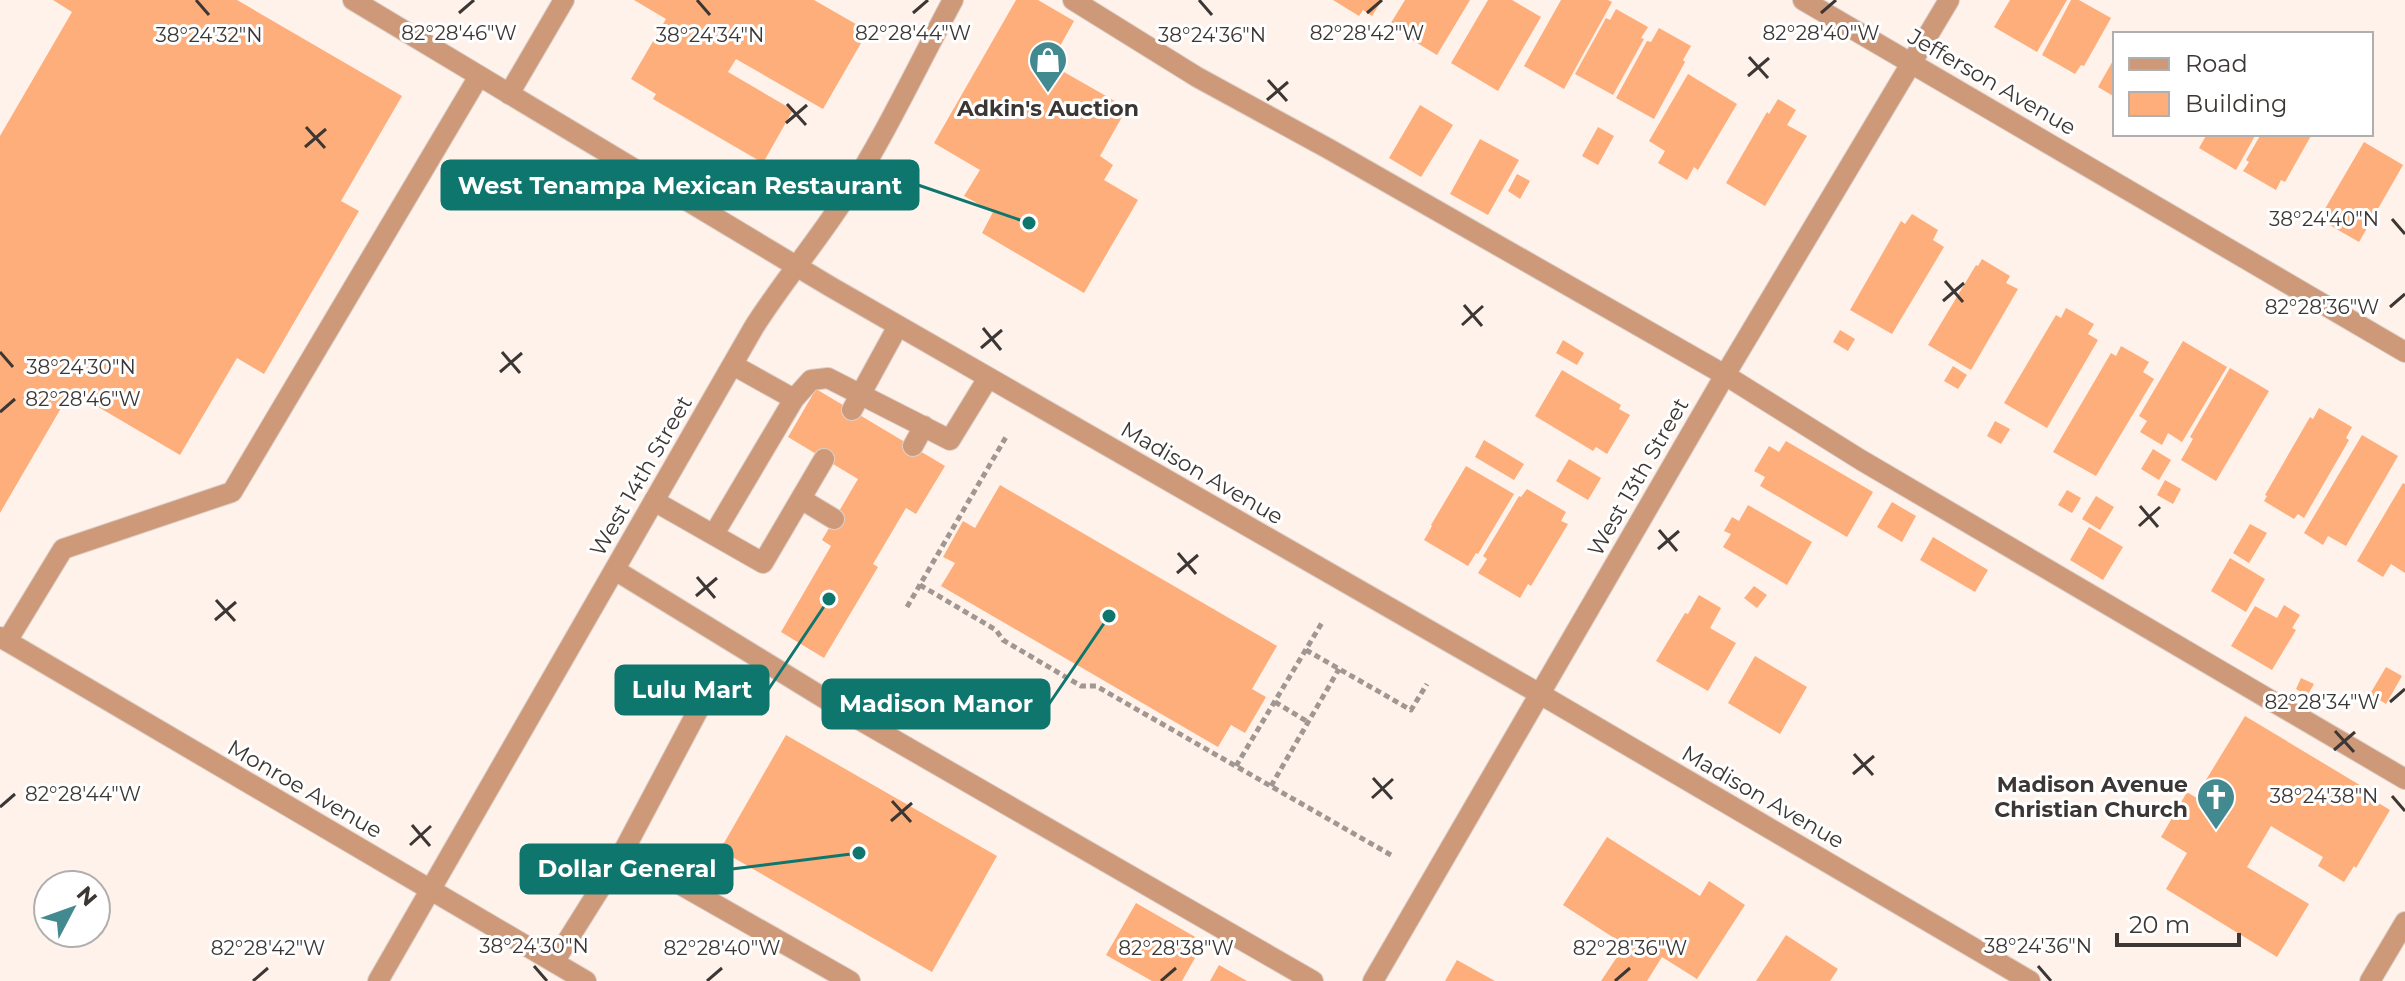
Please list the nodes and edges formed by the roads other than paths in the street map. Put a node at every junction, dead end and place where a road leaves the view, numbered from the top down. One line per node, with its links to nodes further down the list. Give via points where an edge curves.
1 (353, 0): 8 (street, Madison Avenue)
2 (564, 0): 9 (street)
3 (953, 0): 10 (street, West 14th Street, via 890,122 843,201)
4 (1073, 0): 14 (street, via 1197,77)
5 (1803, 0): 7 (street, Jefferson Avenue)
6 (1949, 0): 7 (street, West 13th Street)
7 (1912, 63): 12 (street, Jefferson Avenue); 14 (street, West 13th Street)
8 (479, 76): 9 (street, Madison Avenue); 26 (street, via 232,492 63,549)
9 (509, 94): 10 (street, Madison Avenue)
10 (796, 265): 11 (street, Madison Avenue); 13 (street, West 14th Street)
11 (898, 326): 15 (street, Madison Avenue); 17 (street)
12 (2405, 352)
13 (733, 365): 16 (street); 22 (street, West 14th Street)
14 (1725, 375): 27 (street, West 13th Street); 29 (street)
15 (988, 378): 18 (street, via 950,440); 27 (street, Madison Avenue)
16 (794, 399): 17 (street, via 811,380 828,378); 24 (street)
17 (857, 402): 18 (street)
18 (924, 426): 19 (street)
19 (913, 446)
20 (824, 459): 21 (street)
21 (801, 499): 23 (street); 24 (street, via 763,563)
22 (654, 501): 24 (street); 25 (street, West 14th Street)
23 (834, 519)
24 (714, 534)
25 (615, 570): 31 (street, West 14th Street); 37 (street, via 872,727)
26 (3, 639): 31 (street, Monroe Avenue)
27 (1540, 694): 38 (street, West 13th Street); 39 (street, Madison Avenue)
28 (704, 699): 30 (street)
29 (2405, 779)
30 (623, 852): 33 (street); 36 (street)
31 (431, 890): 33 (street, Monroe Avenue); 34 (street, West 14th Street)
32 (2405, 922): 40 (street)
33 (554, 962): 35 (street, Monroe Avenue)
34 (378, 981)
35 (586, 981)
36 (850, 981)
37 (1313, 981)
38 (1373, 981)
39 (2030, 981)
40 (2370, 981)

